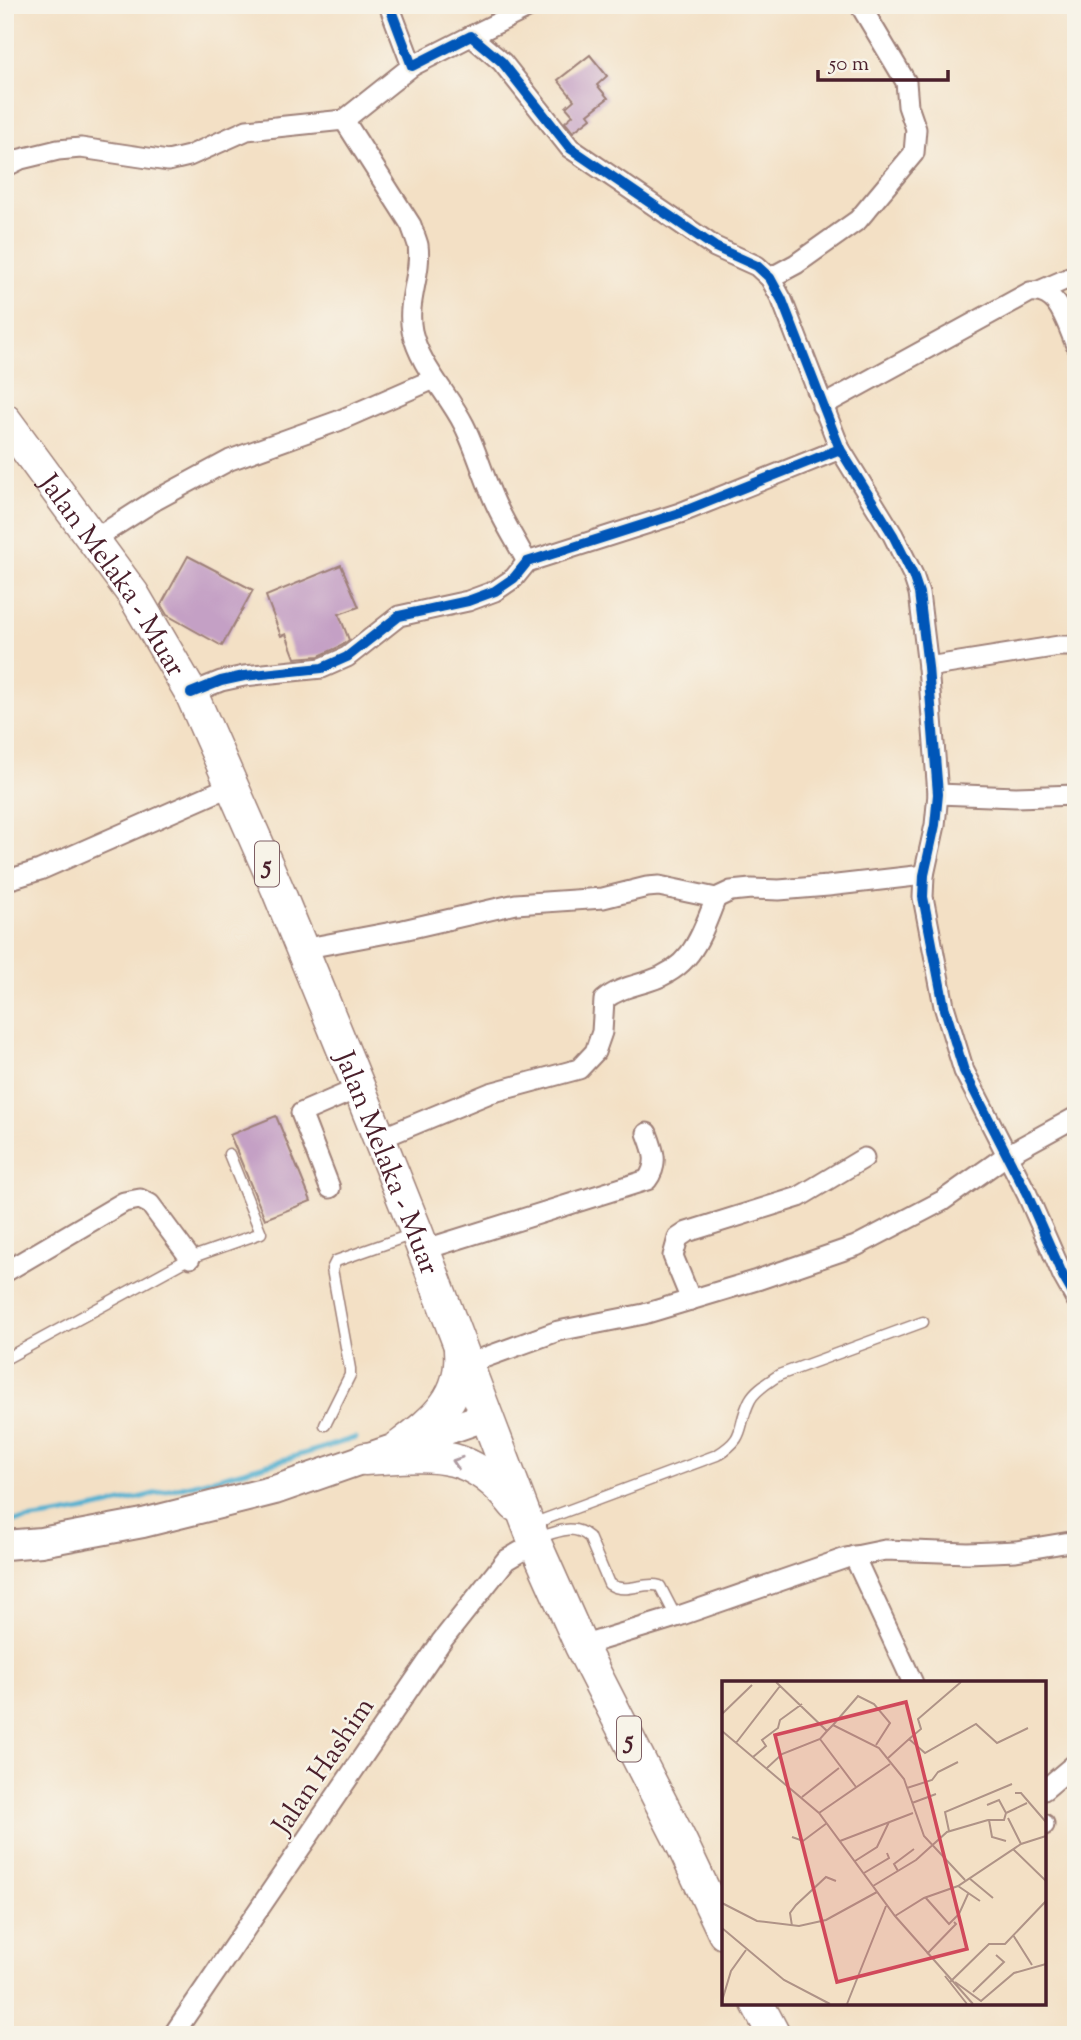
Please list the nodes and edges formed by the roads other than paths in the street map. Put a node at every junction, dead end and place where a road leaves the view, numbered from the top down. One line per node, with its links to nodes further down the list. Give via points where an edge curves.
1 (389, 5): 5 (street)
2 (534, 5): 4 (street)
3 (860, 5): 9 (street, via 906,82 916,129 914,153 858,220)
4 (471, 36): 5 (street); 9 (street, via 502,62 578,155 715,247 757,266)
5 (412, 66): 6 (street)
6 (345, 120): 7 (street, via 247,130 168,161 81,148 21,159); 12 (street, via 411,225 418,244 410,305 412,330)
7 (5, 167)
8 (1076, 275): 10 (street)
9 (770, 278): 13 (street)
10 (1039, 291): 11 (street, via 1058,304); 13 (street)
11 (1076, 345)
12 (434, 379): 16 (street, via 338,421 230,460); 17 (street, via 465,427 495,502)
13 (822, 406): 15 (street)
14 (5, 421): 16 (main road, Jalan Melaka - Muar / 5)
15 (840, 449): 17 (street, via 680,513); 19 (street, via 913,575)
16 (93, 540): 20 (main road, Jalan Melaka - Muar / 5, via 145,613)
17 (527, 562): 20 (street, via 495,591 399,617 347,657 322,668 244,676)
18 (1076, 646): 19 (street)
19 (928, 667): 22 (street)
20 (191, 693): 21 (main road, Jalan Melaka - Muar / 5)
21 (233, 785): 25 (street, via 40,870); 27 (main road, Jalan Melaka - Muar / 5)
22 (938, 794): 23 (street); 24 (street)
23 (1076, 794)
24 (924, 875): 26 (street, via 732,891); 33 (street, via 923,897 944,1006 964,1072)
25 (5, 878)
26 (716, 898): 27 (street, via 647,887 603,898 516,904); 31 (street, via 691,954 669,974 613,992 604,1000 603,1032 596,1052 579,1069 490,1093)
27 (302, 949): 28 (main road, Jalan Melaka - Muar / 5)
28 (359, 1088): 31 (main road, Jalan Melaka - Muar / 5); 35 (street, via 301,1113)
29 (1076, 1116): 33 (street)
30 (647, 1133): 36 (street, via 655,1163 647,1180)
31 (379, 1139): 36 (main road, Jalan Melaka - Muar / 5)
32 (229, 1154): 37 (lane, via 261,1233)
33 (1007, 1155): 39 (street); 40 (street, via 942,1201 856,1246)
34 (864, 1158): 40 (street, via 799,1197 678,1238 673,1256)
35 (330, 1188)
36 (420, 1241): 42 (main road, Jalan Melaka - Muar / 5); 45 (lane, via 336,1261 332,1269 350,1376)
37 (190, 1258): 38 (street, via 150,1204 140,1199 124,1202); 43 (lane)
38 (5, 1272)
39 (1076, 1299)
40 (691, 1300): 42 (street)
41 (923, 1322): 48 (lane, via 779,1375 750,1399 742,1432 732,1446)
42 (463, 1354): 44 (main road, Jalan Melaka - Muar / 5); 46 (main road, via 458,1383 446,1405)
43 (5, 1359)
44 (487, 1416): 46 (main road); 48 (main road, Jalan Melaka - Muar / 5)
45 (326, 1425)
46 (399, 1447): 47 (main road)
47 (365, 1459): 48 (main road, one-way to 47, via 500,1486 457,1460 430,1455); 50 (main road, via 275,1490 143,1522)
48 (540, 1529): 52 (lane, via 582,1532 589,1537 605,1578 615,1588 656,1584); 53 (main road, Jalan Melaka - Muar / 5); 59 (street, Jalan Hashim, via 506,1559 441,1642)
49 (1076, 1541): 51 (street, via 1016,1551 885,1550)
50 (5, 1545)
51 (854, 1556): 52 (street); 54 (street)
52 (676, 1617): 53 (street)
53 (581, 1646): 57 (main road, Jalan Melaka - Muar / 5)
54 (912, 1681)
55 (1076, 1763): 56 (street)
56 (1046, 1788)
57 (722, 1929)
58 (758, 2005): 60 (main road)
59 (173, 2035)
60 (774, 2035)

